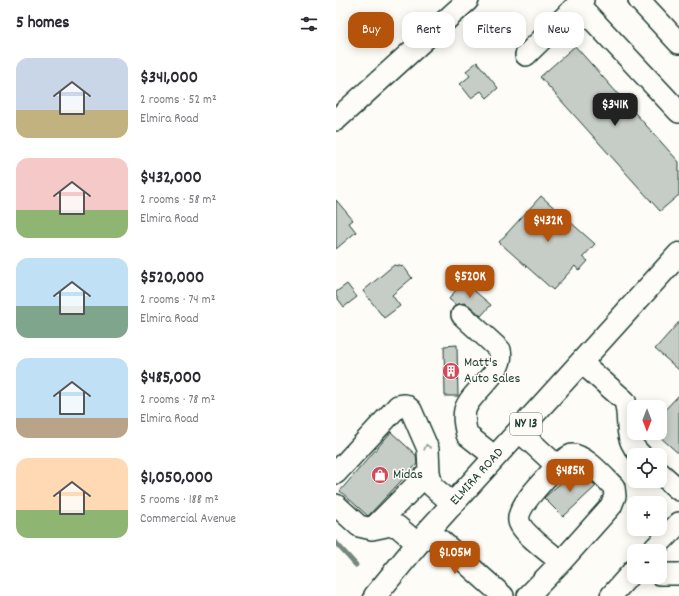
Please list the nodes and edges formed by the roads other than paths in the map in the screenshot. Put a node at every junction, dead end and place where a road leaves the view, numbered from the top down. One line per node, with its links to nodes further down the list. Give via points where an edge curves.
1 (468, 0): 7 (street)
2 (639, 0): 4 (street)
3 (580, 2): 5 (street); 6 (street)
4 (679, 43)
5 (526, 54)
6 (679, 112)
7 (336, 120)
8 (679, 254): 10 (highway, ELMIRA ROAD / NY 13)
9 (462, 315): 13 (street, via 500,350 502,357 498,366 465,408 464,418 467,434)
10 (581, 362): 11 (highway, ELMIRA ROAD / NY 13); 12 (street, via 625,401 628,438)
11 (519, 431): 13 (highway, ELMIRA ROAD / NY 13); 14 (street)
12 (633, 448)
13 (495, 458): 19 (highway, ELMIRA ROAD / NY 13)
14 (556, 466): 25 (street, via 521,509 519,521 523,529); 25 (street, via 573,455 582,457 614,487 615,496 612,506)
15 (429, 472): 16 (street, one-way to 16, via 428,449 411,410 406,405 398,406); 19 (street, via 432,486); 22 (street)
16 (336, 473)
17 (667, 479): 18 (street)
18 (679, 490)
19 (453, 504): 23 (highway, ELMIRA ROAD / NY 13)
20 (336, 505): 22 (street, via 359,526)
21 (679, 523): 24 (street)
22 (372, 529): 23 (street, via 391,525)
23 (424, 537): 29 (highway, ELMIRA ROAD / NY 13); 30 (street)
24 (659, 544)
25 (561, 562): 31 (street)
26 (667, 574): 27 (street)
27 (679, 574)
28 (627, 578): 32 (street)
29 (375, 596)
30 (503, 596)
31 (528, 596)
32 (611, 596)

